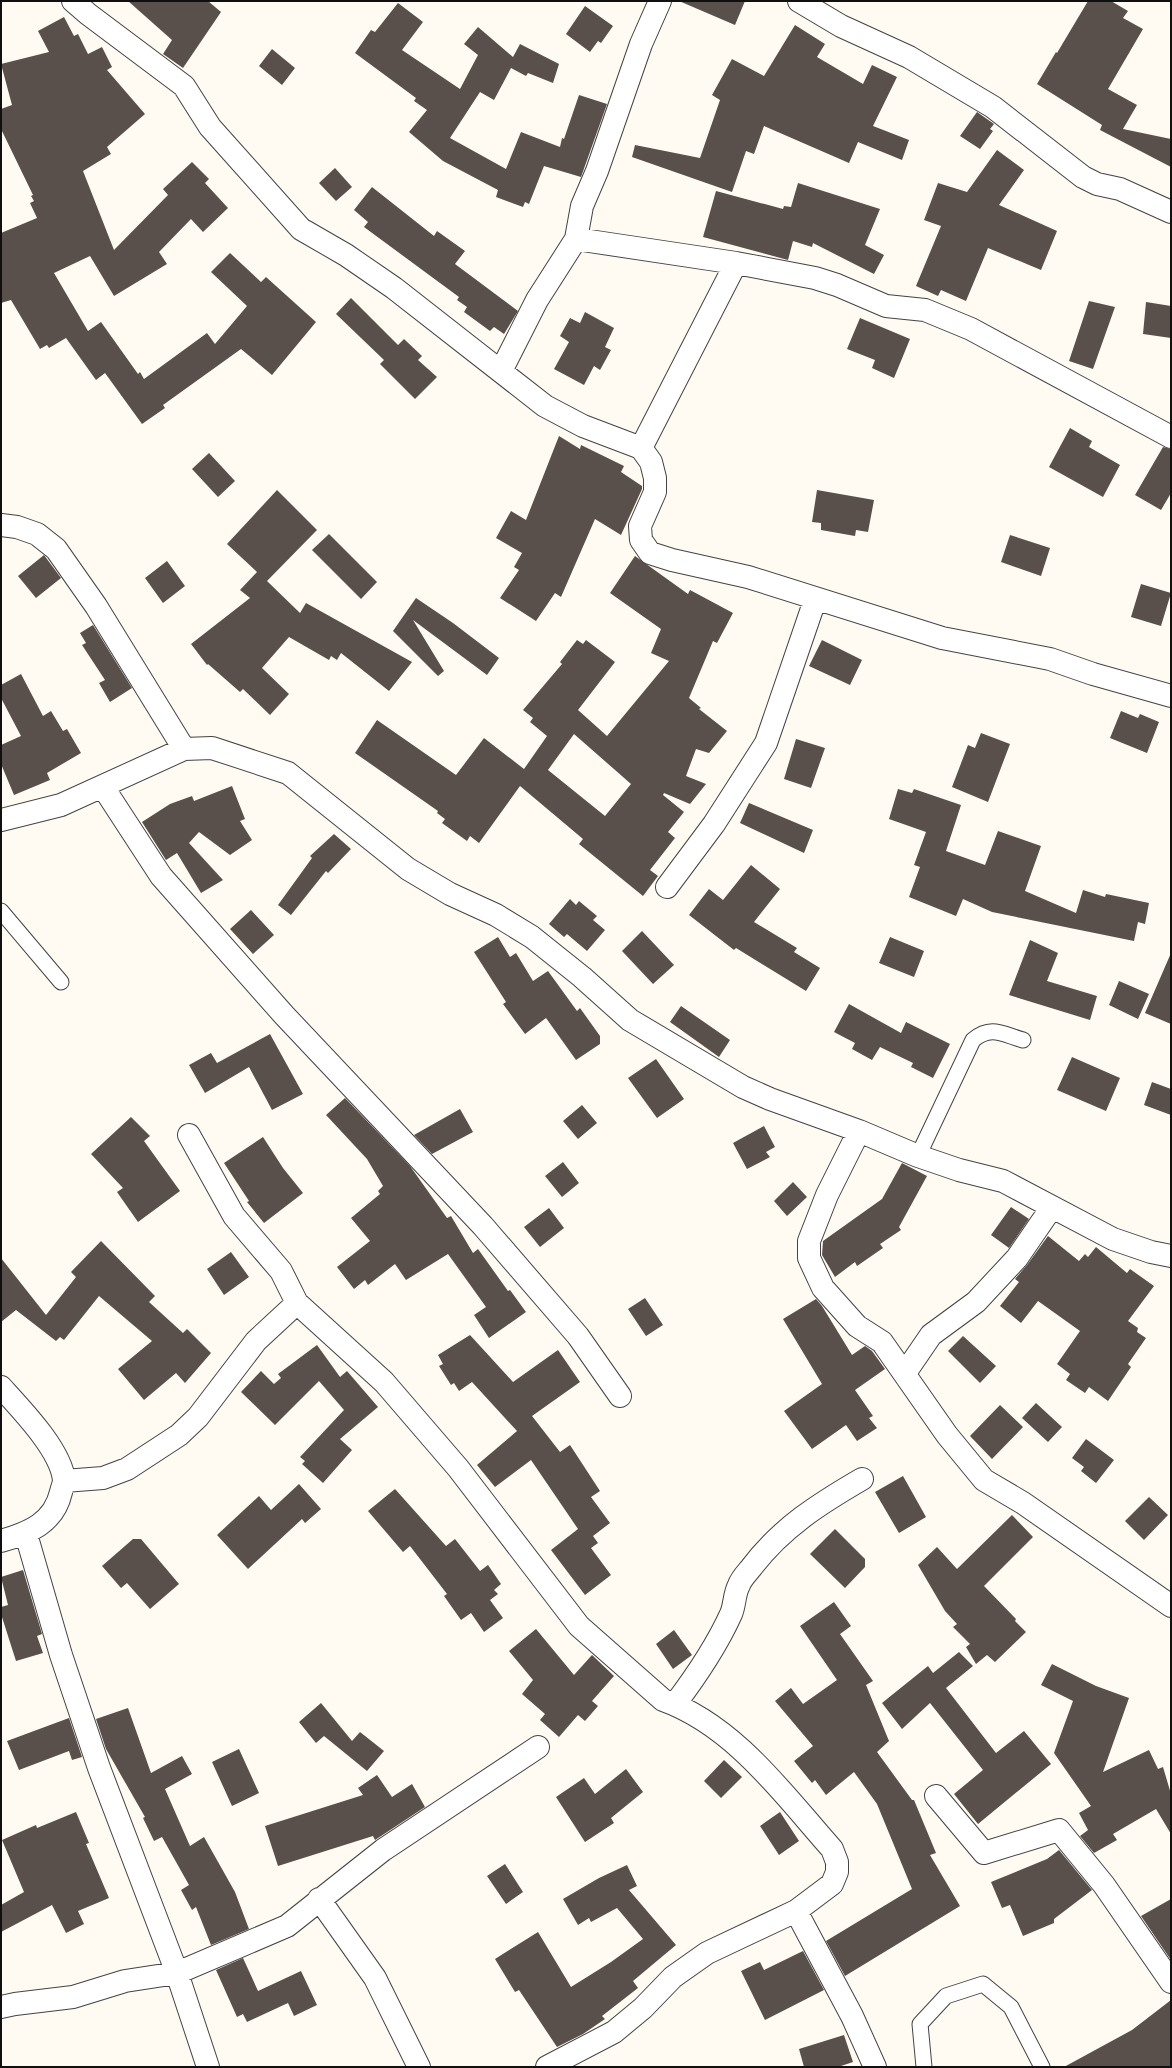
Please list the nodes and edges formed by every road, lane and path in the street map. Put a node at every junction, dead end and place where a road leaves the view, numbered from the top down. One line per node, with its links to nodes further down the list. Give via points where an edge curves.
1 (73, 1): 7 (street, via 184,86 210,127 301,229 346,255 394,288)
2 (660, 1): 5 (street, via 641,44 597,171 582,206)
3 (798, 1): 4 (street, via 841,26 909,58 993,107 1083,177 1097,184 1120,189)
4 (1171, 212)
5 (576, 239): 6 (street); 7 (street, via 537,300)
6 (736, 263): 8 (street, via 815,278 886,306 925,310 971,329); 9 (street)
7 (501, 370): 9 (street, via 545,406 583,426)
8 (1171, 437)
9 (641, 448): 11 (street, via 651,462 655,478 655,492 640,526 641,540 650,553 748,577)
10 (1, 525): 13 (street, via 37,534 56,549 96,606)
11 (815, 600): 12 (street, via 942,638 1050,659); 16 (street, via 766,743 714,824)
12 (1171, 696)
13 (184, 749): 14 (street); 20 (street, via 212,748 288,773 408,869 532,937 630,1020 743,1087)
14 (104, 787): 15 (street, via 61,805); 28 (street, via 161,876 284,1015 483,1226 578,1336)
15 (1, 820)
16 (667, 887)
17 (1, 912): 18 (lane)
18 (61, 982)
19 (1023, 1040): 22 (lane, via 991,1030 973,1040)
20 (859, 1131): 22 (street); 26 (street, via 827,1195 809,1241 809,1258 823,1288 857,1326 882,1342)
21 (189, 1135): 25 (street, via 234,1216 281,1271)
22 (918, 1156): 23 (street, via 1003,1181)
23 (1052, 1207): 24 (street, via 1113,1239 1150,1252); 26 (street, via 1017,1258 976,1302 931,1335)
24 (1171, 1256)
25 (297, 1303): 30 (street, via 256,1341 198,1417 179,1435 127,1469 103,1478); 34 (street, via 384,1382 458,1468 579,1626 663,1700)
26 (905, 1373): 33 (street, via 947,1435 984,1480 1024,1503)
27 (1, 1387): 30 (street, via 27,1415 56,1457)
28 (620, 1396)
29 (862, 1479): 34 (street, via 820,1503 776,1538 756,1561 738,1585 732,1612 714,1649)
30 (64, 1481): 31 (street, via 58,1504 43,1522)
31 (26, 1534): 32 (street); 39 (street, via 61,1655 96,1760)
32 (1, 1541)
33 (1171, 1606)
34 (675, 1704): 38 (street, via 710,1725 742,1749 832,1849 837,1862 837,1872 832,1884)
35 (538, 1747): 37 (street, via 383,1850)
36 (936, 1796): 40 (street, via 984,1853 1059,1830 1104,1885)
37 (319, 1898): 39 (street, via 286,1926); 43 (street, via 376,1978)
38 (796, 1910): 44 (street, via 707,1953 673,1977 643,2008 614,2032); 45 (street, via 852,2016)
39 (177, 1973): 41 (street, via 125,1981 73,1997); 42 (street)
40 (1171, 1982)
41 (1, 2008)
42 (208, 2067)
43 (419, 2067)
44 (547, 2067)
45 (875, 2067)
46 (924, 2067): 47 (lane, via 920,2024 946,1996 983,1984 1011,2007)
47 (1042, 2067)

